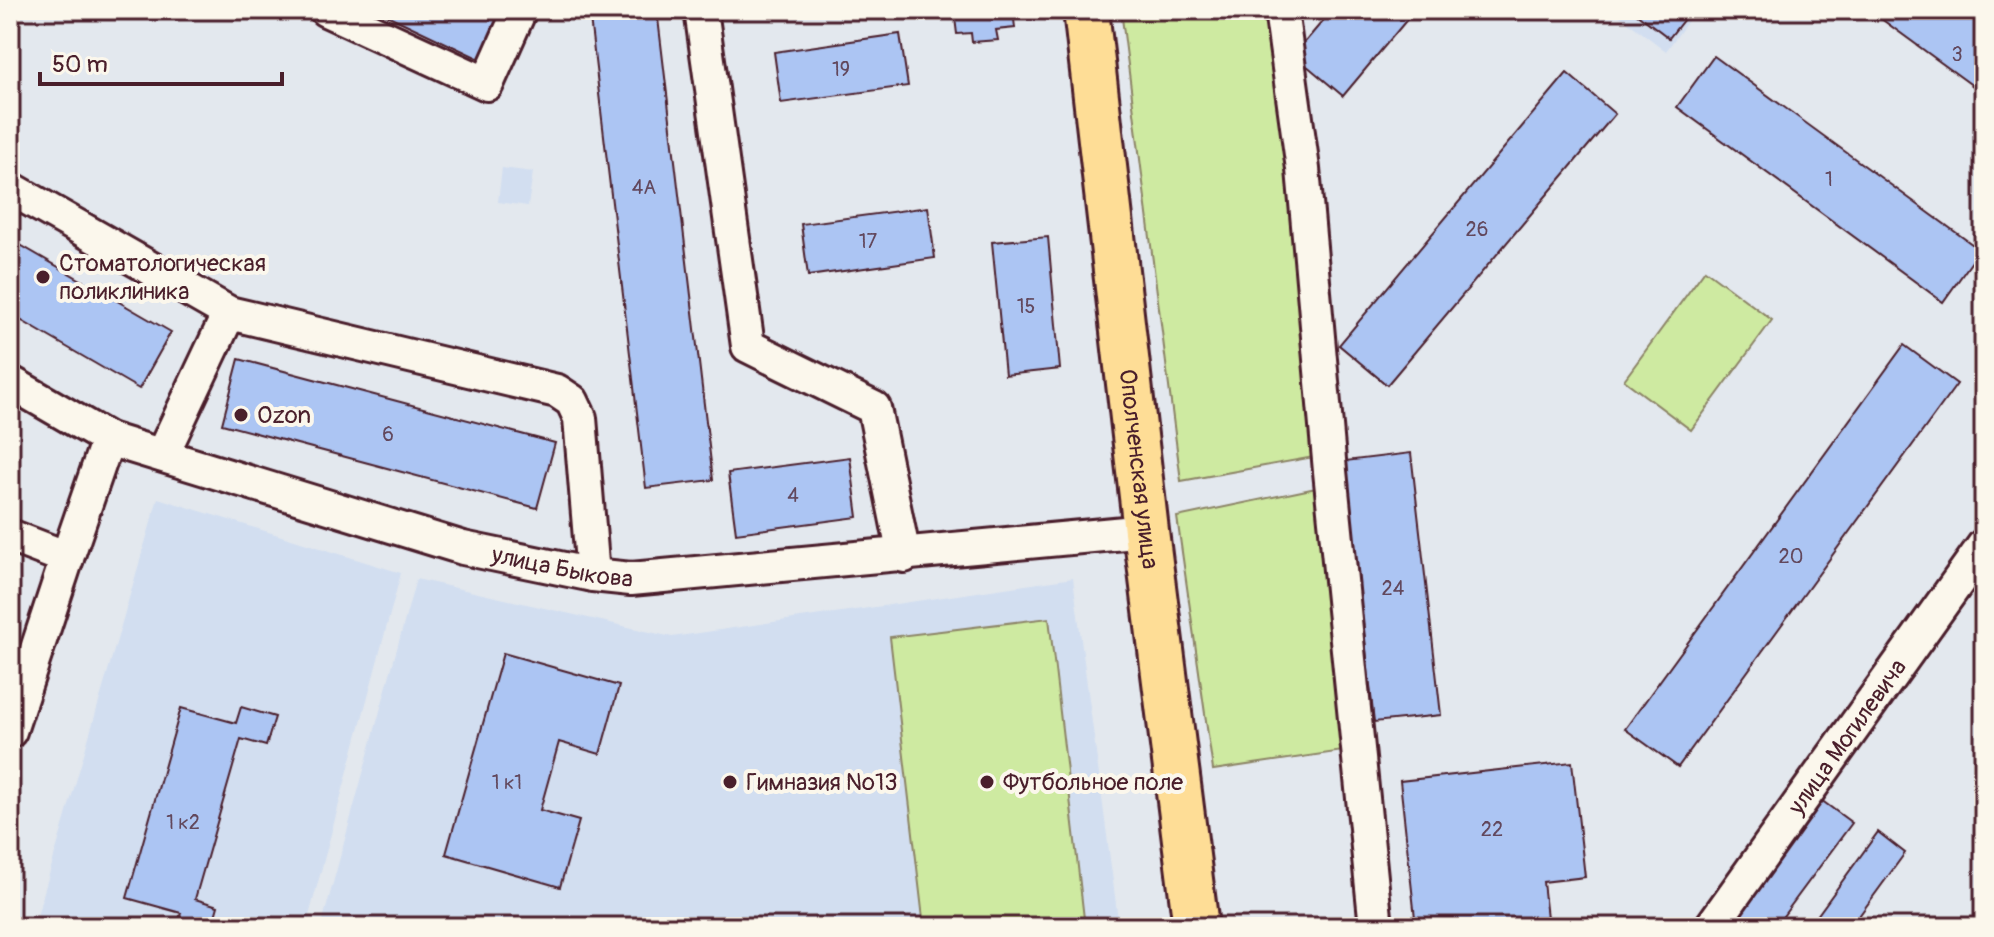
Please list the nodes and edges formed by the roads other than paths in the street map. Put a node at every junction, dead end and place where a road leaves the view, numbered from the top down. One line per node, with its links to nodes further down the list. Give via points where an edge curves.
1 (326, 10): 2 (street, via 487,84)
2 (520, 10)
3 (701, 10): 14 (street, via 748,346 874,408)
4 (1086, 10): 11 (highway, Ополченская улица)
5 (1281, 10): 19 (street, via 1303,169)
6 (10, 188): 7 (street)
7 (229, 313): 10 (street); 16 (street, via 557,391 572,401 580,418)
8 (10, 382): 9 (street, улица Быкова)
9 (108, 439): 10 (street, улица Быкова); 15 (street)
10 (162, 455): 16 (street, улица Быкова, via 463,548)
11 (1146, 531): 14 (street, улица Быкова); 18 (highway, Ополченская улица)
12 (10, 536): 15 (street)
13 (1984, 545): 20 (street, улица Могилевича)
14 (904, 556): 16 (street, улица Быкова, via 631,579)
15 (67, 558): 17 (street)
16 (593, 575)
17 (11, 733)
18 (1196, 927)
19 (1376, 927)
20 (1711, 927)

